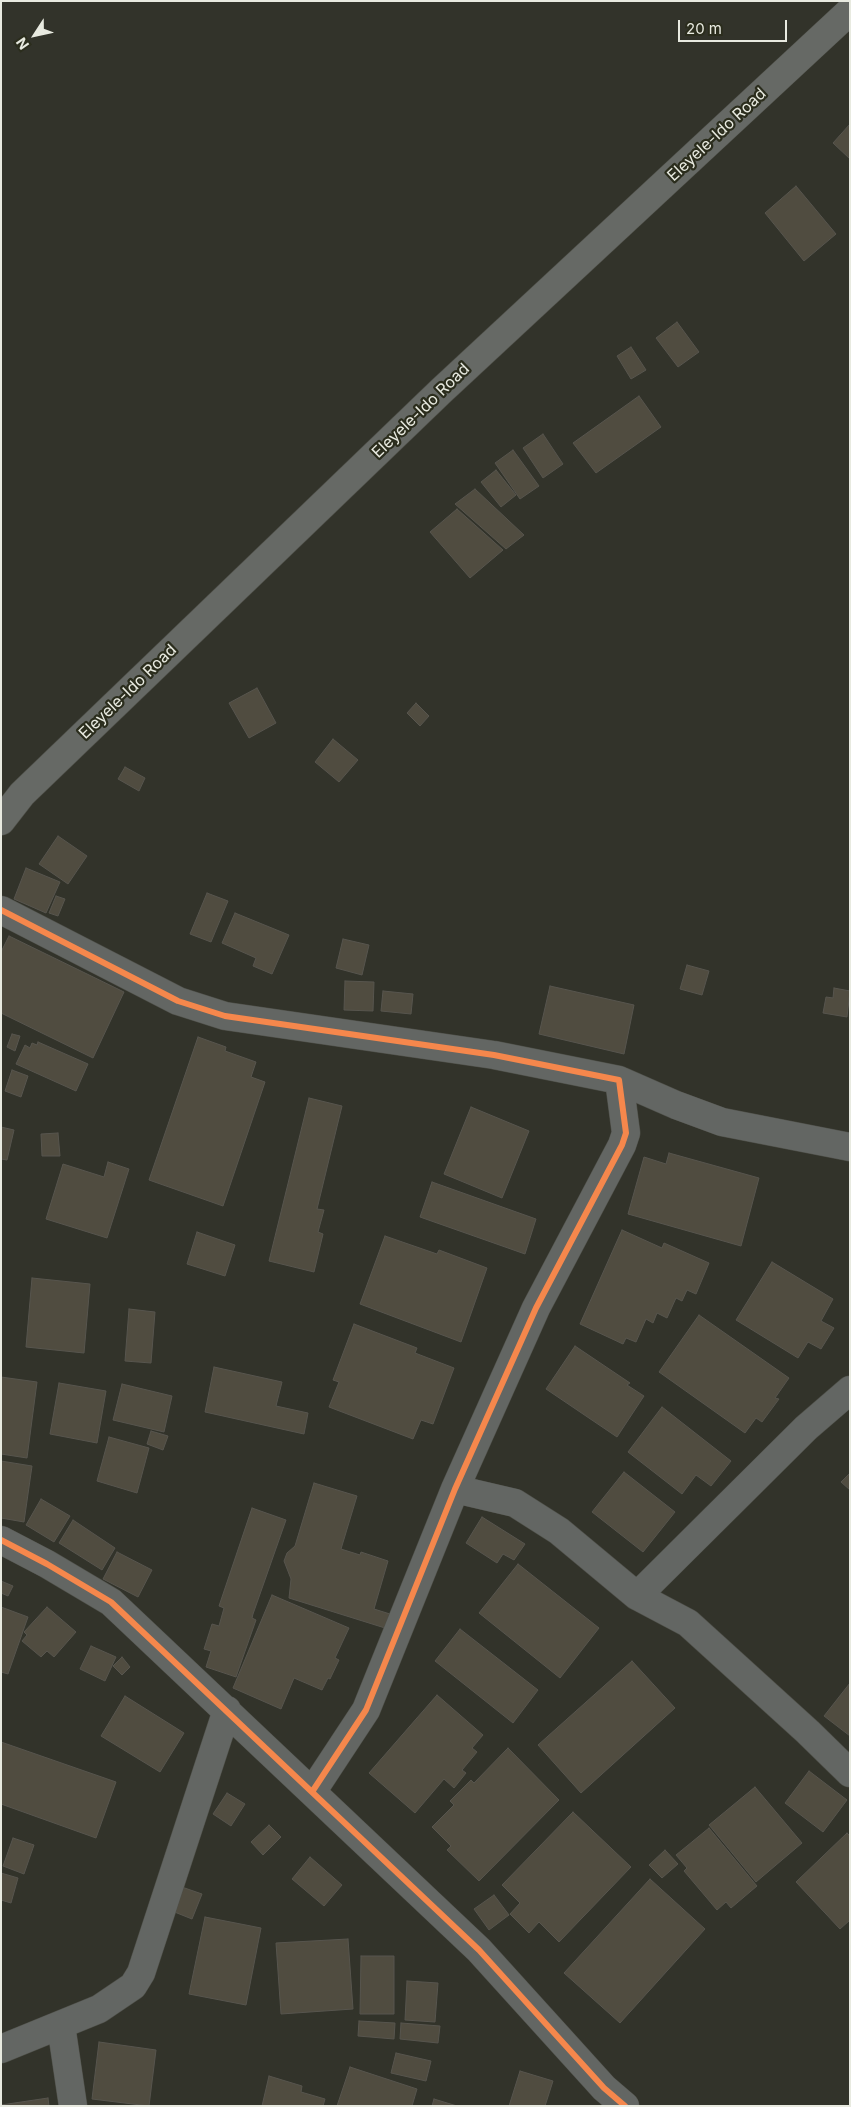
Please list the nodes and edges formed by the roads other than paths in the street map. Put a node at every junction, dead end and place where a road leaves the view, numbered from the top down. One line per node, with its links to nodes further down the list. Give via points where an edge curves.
1 (850, 11): 2 (main road, Eleyele-Ido Road, via 441,391 29,787)
2 (1, 822)
3 (1, 910): 4 (street, via 178,1001 225,1016 494,1056)
4 (618, 1080): 5 (street, via 722,1122); 7 (street, via 626,1133 622,1145 536,1308)
5 (850, 1147)
6 (850, 1390): 9 (street, via 806,1428)
7 (455, 1489): 9 (street, via 514,1503 559,1531); 12 (street, via 366,1710)
8 (1, 1540): 10 (street, via 111,1602)
9 (636, 1596): 11 (street, via 688,1623)
10 (227, 1710): 12 (street); 13 (street, via 141,1973 133,1986 120,1997)
11 (850, 1773)
12 (312, 1792): 16 (street, via 479,1950 604,2088)
13 (61, 2025): 14 (street); 15 (street)
14 (1, 2049)
15 (73, 2106)
16 (625, 2106)

